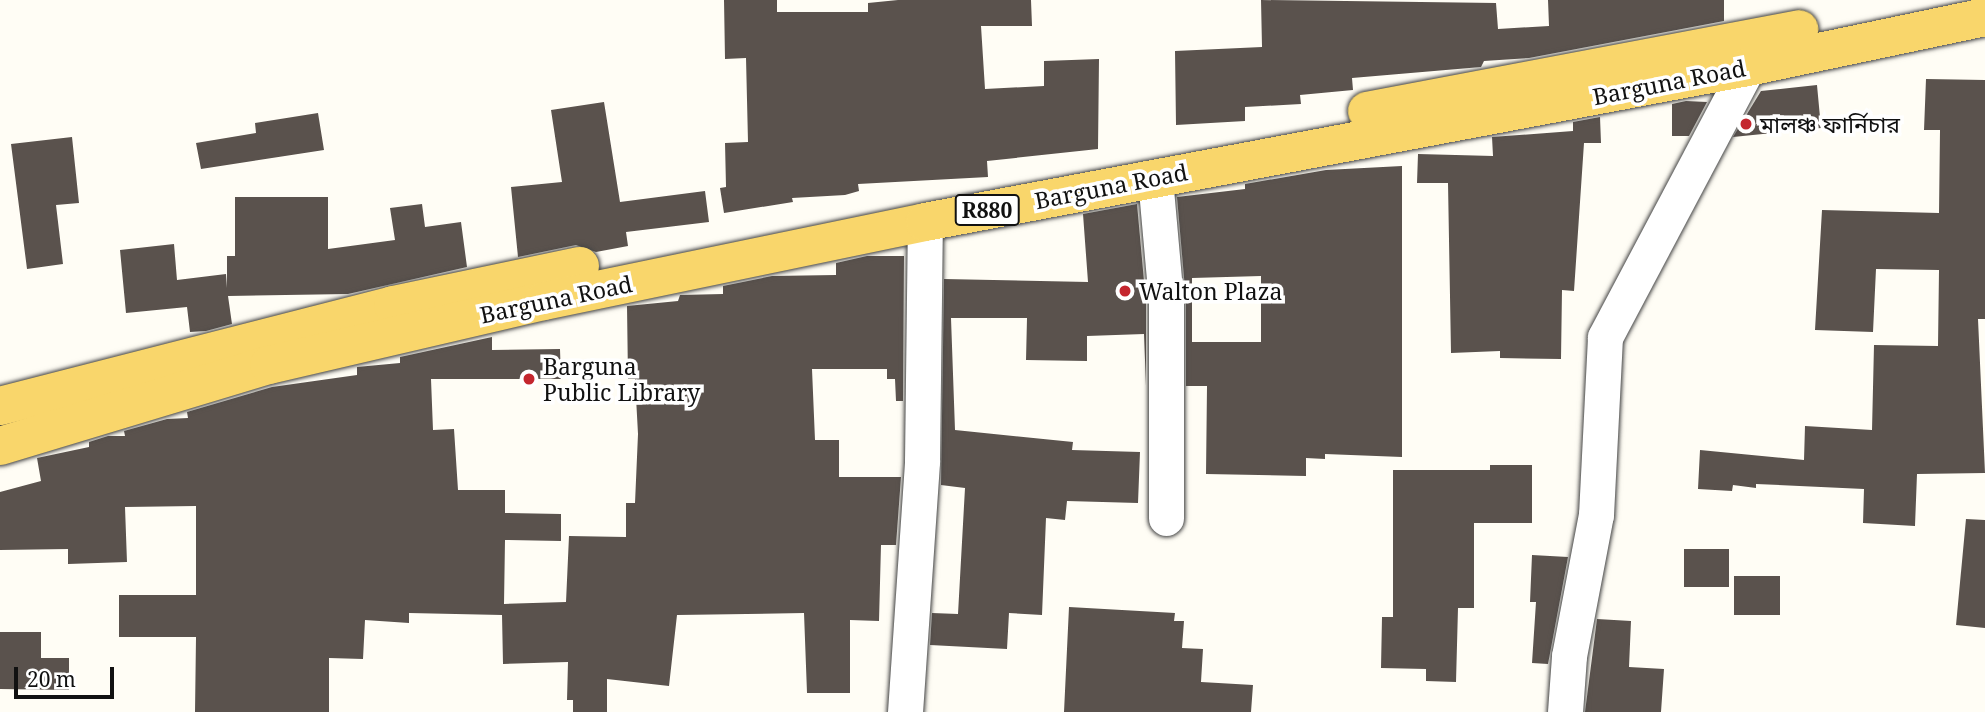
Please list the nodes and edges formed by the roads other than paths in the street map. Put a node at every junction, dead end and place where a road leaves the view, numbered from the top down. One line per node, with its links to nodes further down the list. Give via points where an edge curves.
1 (1940, 0): 6 (main road, Barguna Road / R880, via 393,304)
2 (1985, 18): 3 (main road, Barguna Road / R880)
3 (1748, 67): 4 (main road, Barguna Road / R880); 10 (street, via 1605,337 1597,514 1569,656)
4 (1155, 178): 5 (main road, Barguna Road / R880); 8 (street, via 1166,302)
5 (925, 222): 7 (main road, Barguna Road / R880, via 544,301 269,365); 9 (street, via 922,461)
6 (0, 406)
7 (0, 446)
8 (1166, 518)
9 (905, 712)
10 (1565, 712)

